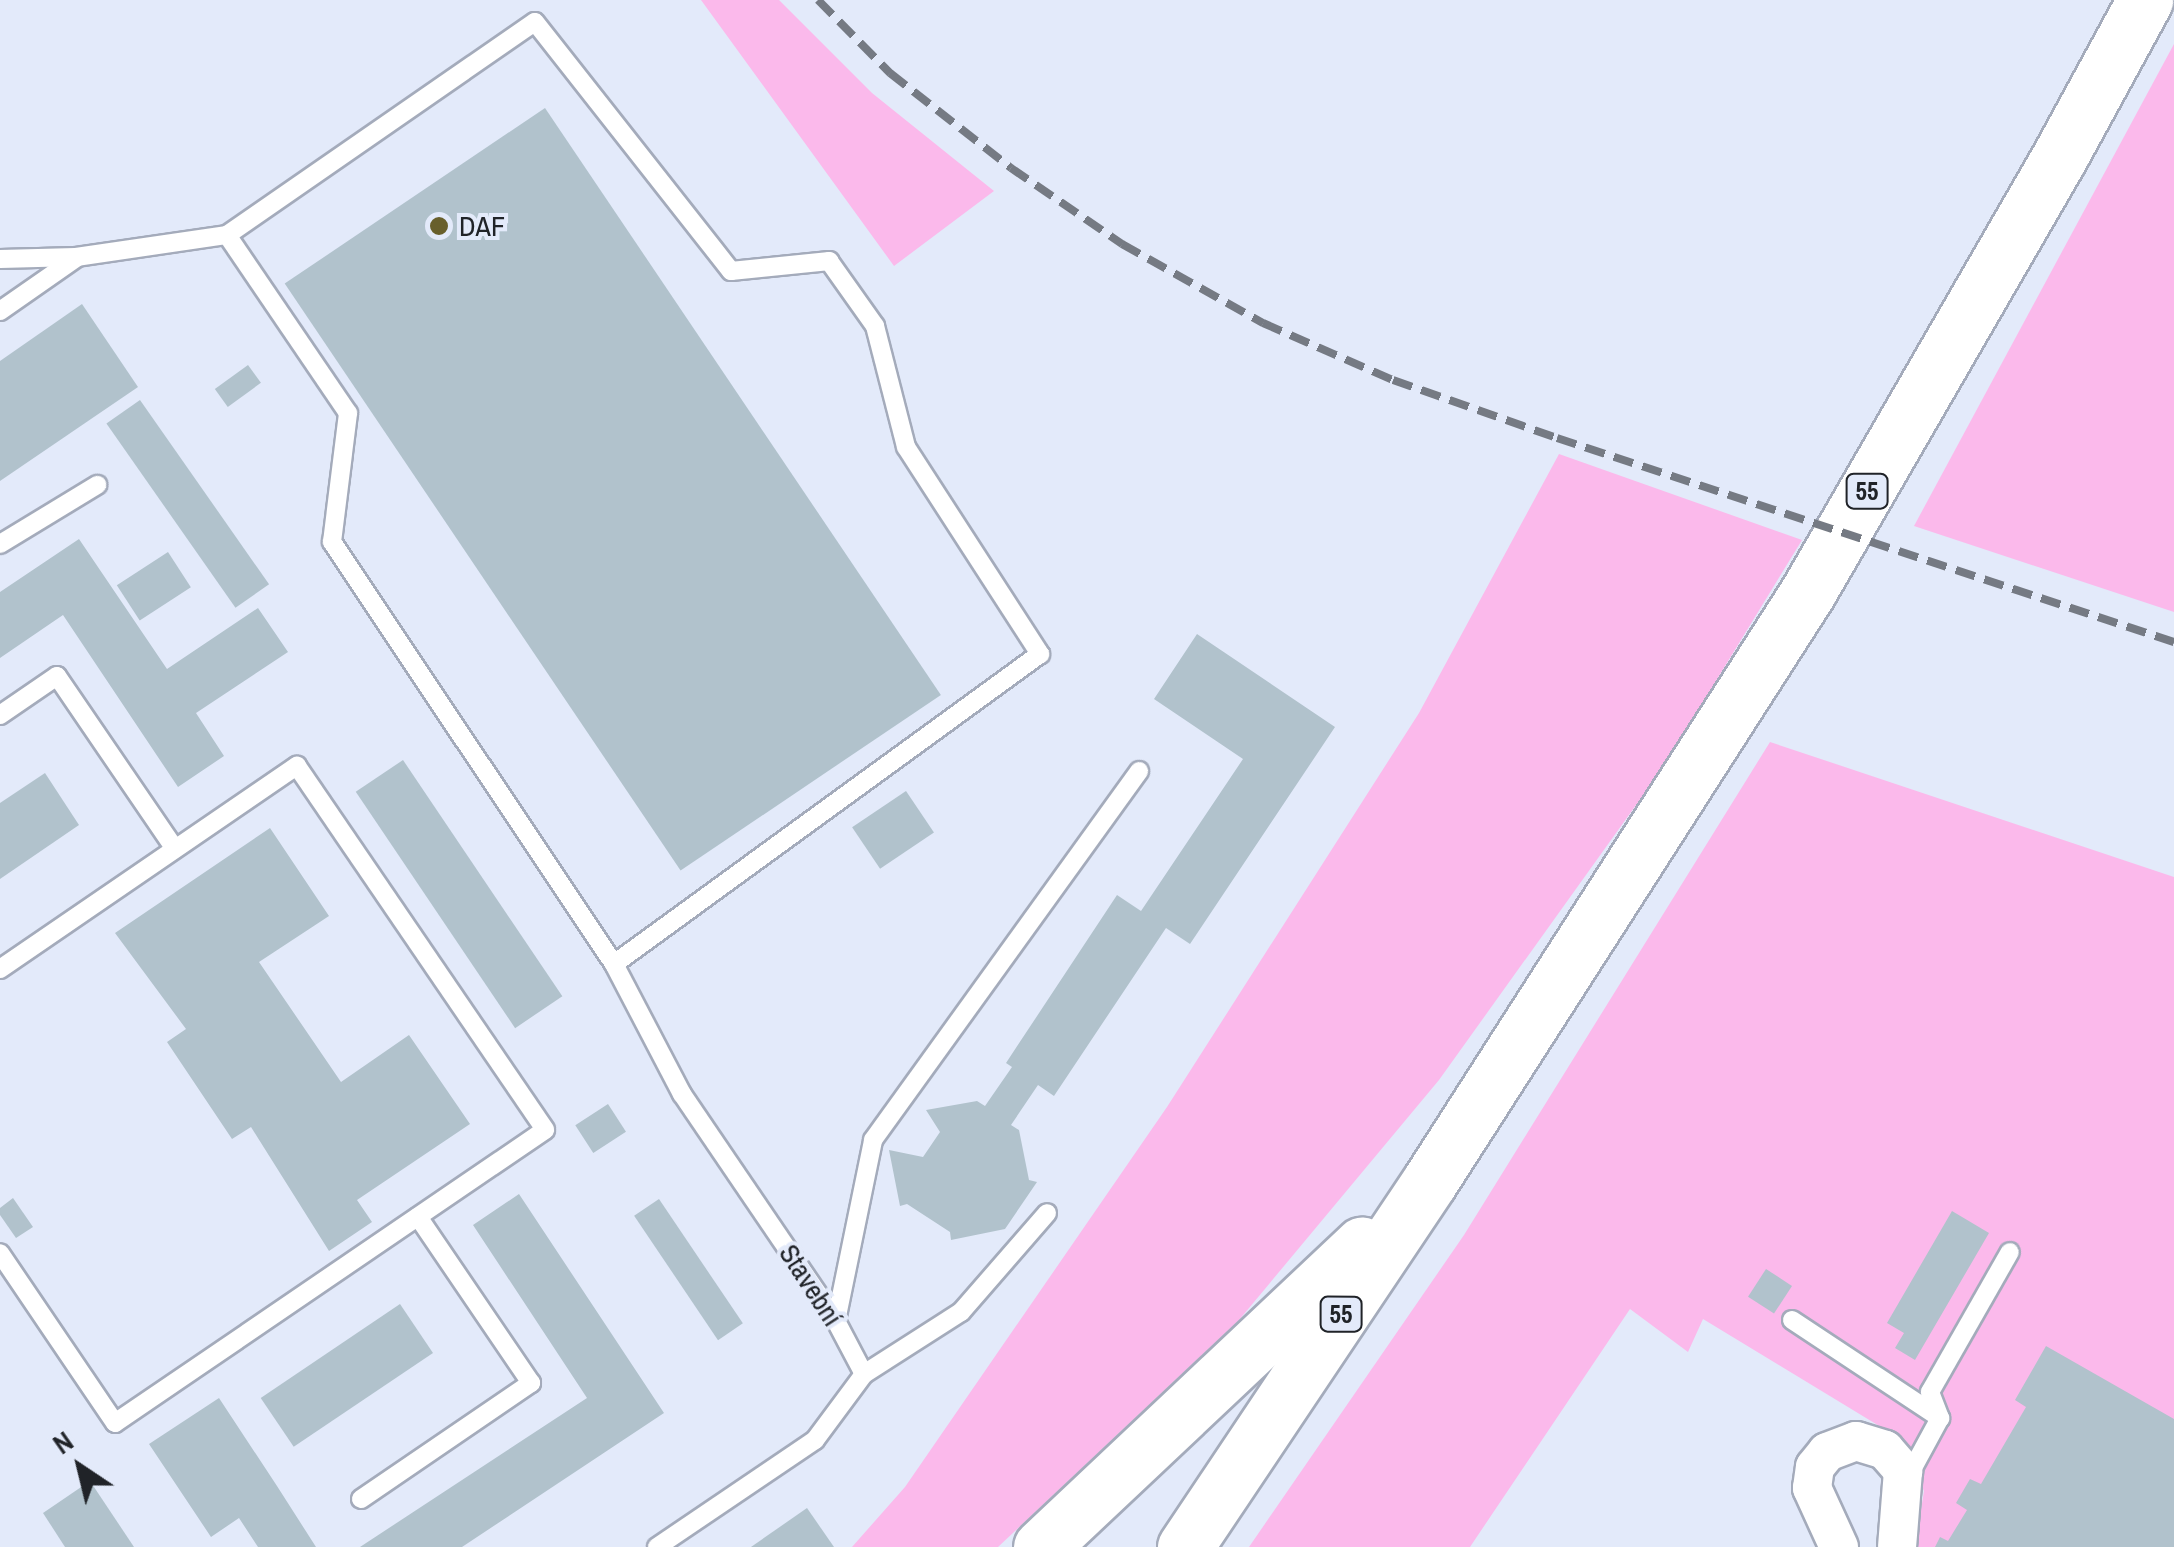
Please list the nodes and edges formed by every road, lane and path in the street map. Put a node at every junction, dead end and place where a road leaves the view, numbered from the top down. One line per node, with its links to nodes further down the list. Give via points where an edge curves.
1 (2144, 0): 13 (main road, 55, via 1808,592)
2 (227, 236): 3 (lane); 11 (lane, Stavební, via 348,413 332,542); 11 (lane, via 535,22 731,270 830,261 875,326 906,447 1040,654)
3 (76, 258): 4 (lane); 5 (lane)
4 (0, 259)
5 (0, 311)
6 (97, 486): 7 (lane)
7 (0, 544)
8 (0, 715): 10 (lane, via 57,676)
9 (1139, 771): 18 (lane, via 872,1140)
10 (176, 849): 12 (lane); 15 (lane, via 297,766 545,1130)
11 (614, 964): 18 (lane, Stavební, via 682,1094)
12 (0, 968)
13 (1430, 1181): 22 (main road, 55); 26 (main road)
14 (1047, 1213): 20 (lane, via 961,1312)
15 (418, 1217): 17 (lane, via 116,1424); 24 (lane, via 531,1383)
16 (2010, 1252): 21 (lane, via 1930,1392)
17 (0, 1254)
18 (836, 1320): 20 (lane, Stavební)
19 (1792, 1320): 21 (lane)
20 (864, 1374): 25 (lane, via 815,1440)
21 (1940, 1418): 23 (lane)
22 (1253, 1447): 27 (main road, 55); 28 (main road, via 1254,1502)
23 (1904, 1483): 29 (street, via 1903,1471 1885,1450 1856,1441 1827,1452 1815,1467 1812,1488); 30 (street)
24 (361, 1499)
25 (658, 1547)
26 (1041, 1547)
27 (1185, 1547)
28 (1224, 1547)
29 (1839, 1547)
30 (1897, 1547)

